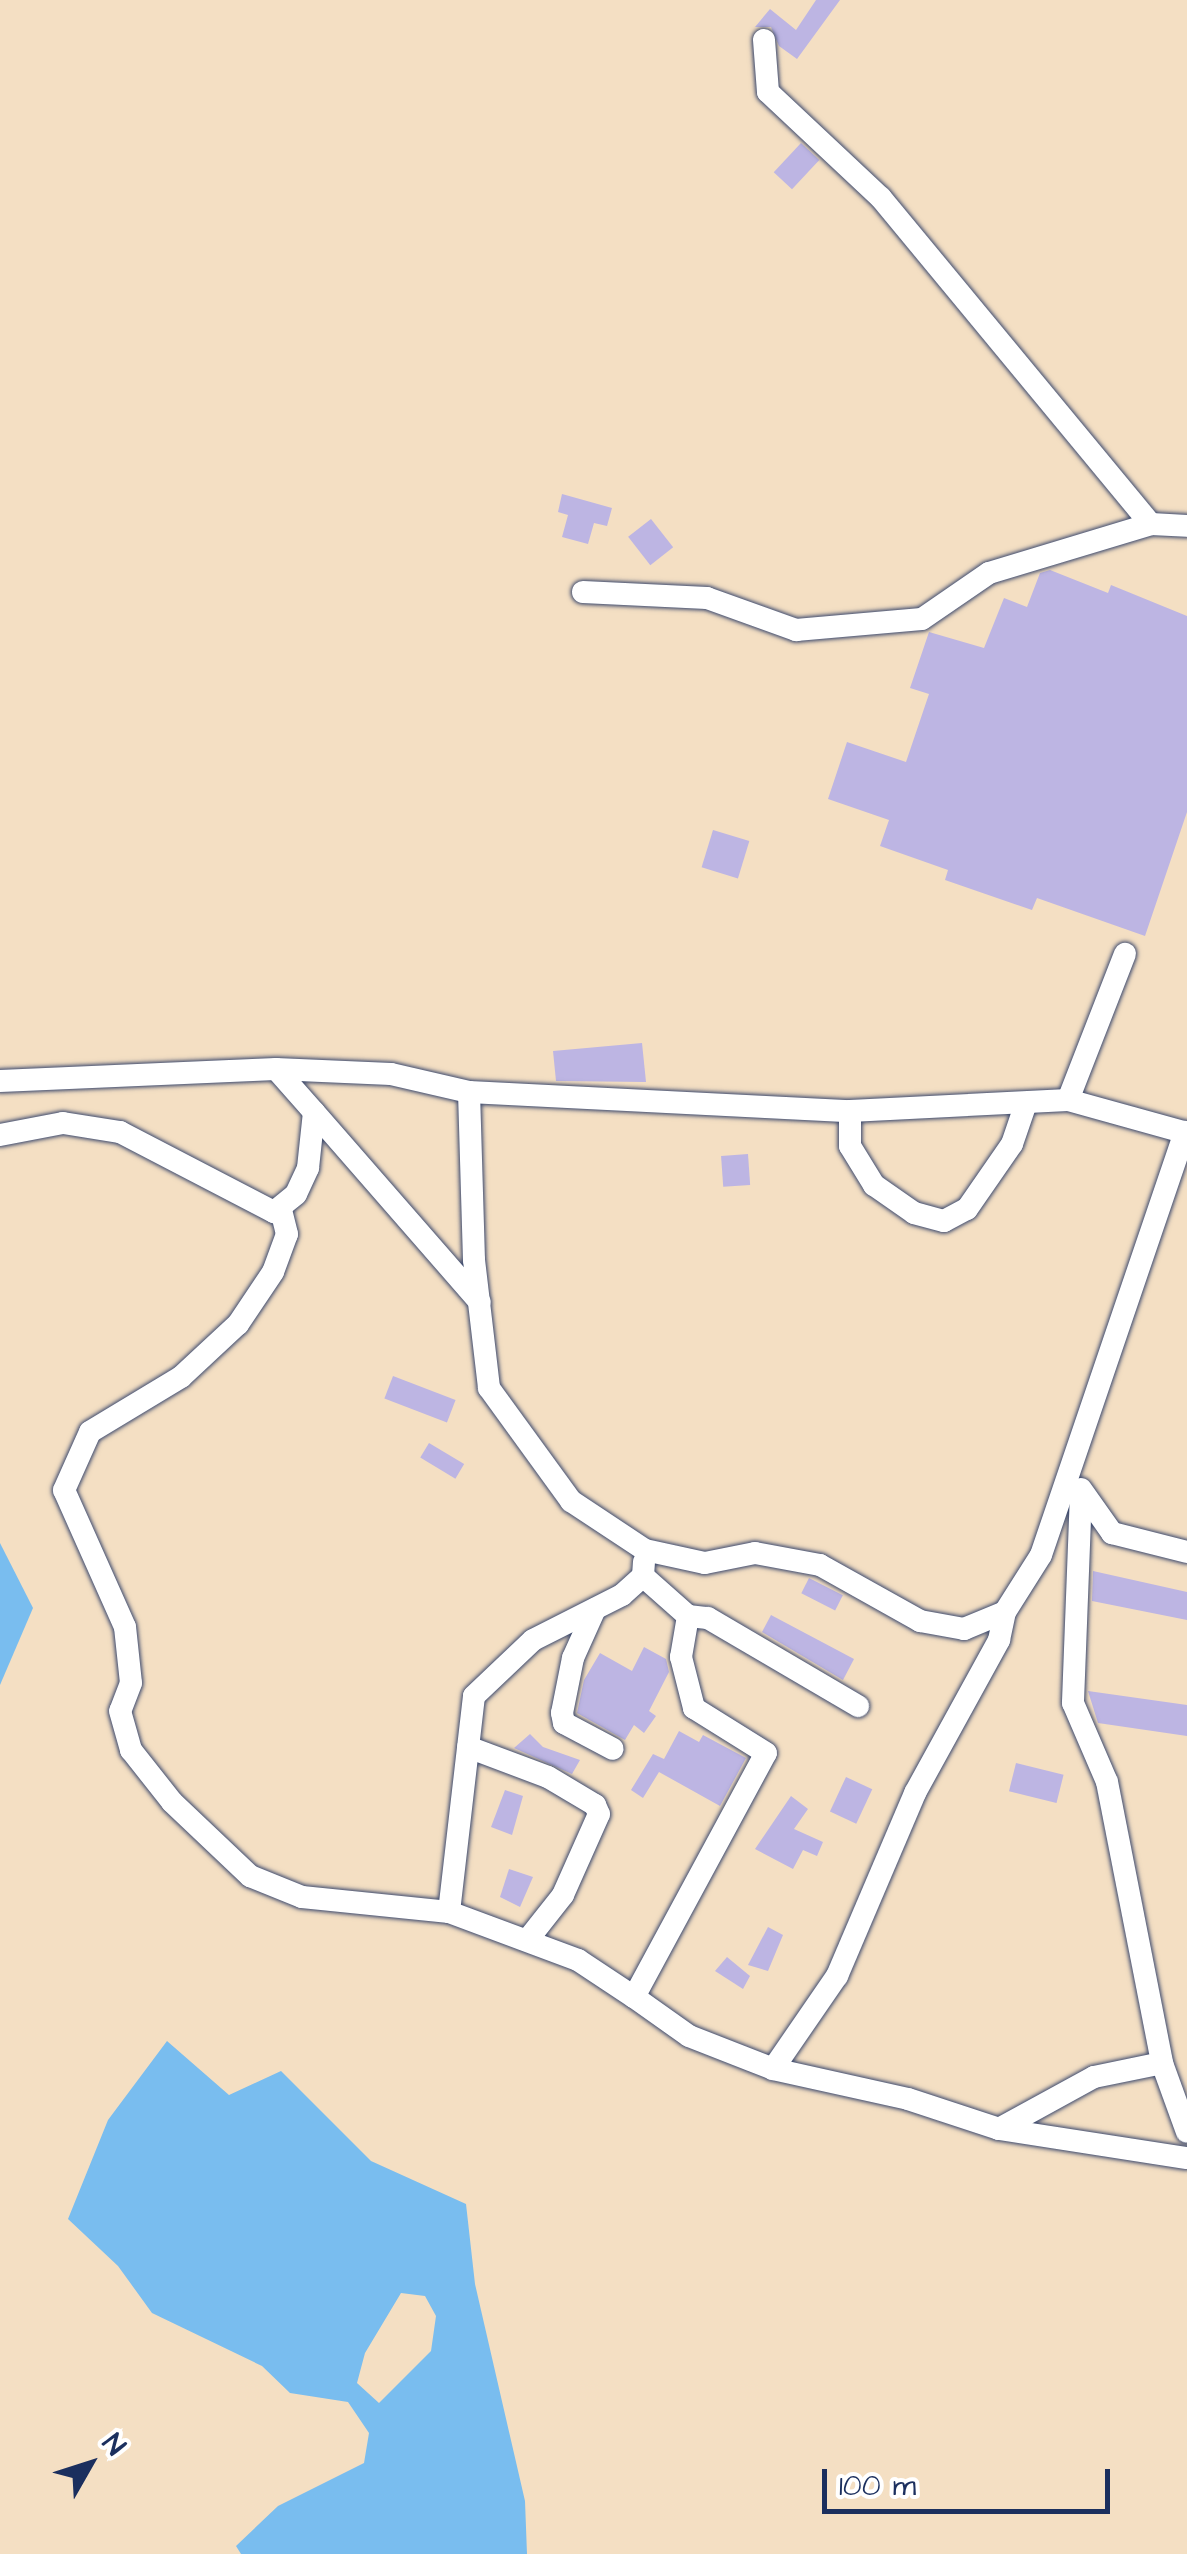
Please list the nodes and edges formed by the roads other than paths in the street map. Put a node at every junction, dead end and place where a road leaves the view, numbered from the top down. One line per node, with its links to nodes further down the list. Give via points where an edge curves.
1 (764, 40): 2 (street, via 768,92 881,198)
2 (1151, 524): 3 (street); 4 (street, via 988,573 922,620 796,630 707,598)
3 (1187, 526)
4 (583, 592)
5 (1124, 954): 9 (street)
6 (276, 1069): 7 (street); 8 (street, via 391,1074); 12 (street)
7 (0, 1081)
8 (469, 1092): 11 (street); 16 (street)
9 (1068, 1100): 10 (street); 13 (street)
10 (1025, 1106): 11 (street); 11 (street, via 1012,1144 967,1209 944,1221 914,1213 874,1186 850,1146)
11 (850, 1111)
12 (314, 1112): 15 (street, via 308,1168); 16 (street)
13 (1186, 1132): 17 (street)
14 (0, 1135): 15 (street, via 63,1123 120,1132)
15 (281, 1210): 28 (street, via 287,1234 273,1272 238,1324 182,1377 90,1432 64,1490 125,1628 131,1683 120,1710 131,1750 148,1776 250,1876 302,1897)
16 (482, 1304): 19 (street, via 489,1388 505,1416 571,1501)
17 (1078, 1456): 18 (street); 23 (street, via 1041,1554)
18 (1081, 1493): 20 (street, via 1112,1533); 31 (street, via 1073,1703 1107,1782)
19 (646, 1550): 21 (street); 23 (street, via 705,1563 755,1553 820,1564 920,1621 964,1630)
20 (1187, 1552)
21 (643, 1576): 22 (street); 24 (street)
22 (595, 1609): 26 (street, via 533,1640 474,1696); 27 (street, via 574,1658 562,1714 564,1723)
23 (1005, 1612): 32 (street, via 999,1640 915,1794 837,1976)
24 (688, 1616): 25 (street, via 708,1618); 30 (street, via 681,1657 694,1708 766,1754)
25 (858, 1706)
26 (468, 1747): 28 (street); 29 (street, via 548,1777 599,1814 563,1895)
27 (613, 1749)
28 (449, 1912): 29 (street)
29 (529, 1938): 30 (street)
30 (634, 1997): 32 (street, via 689,2036)
31 (1162, 2063): 33 (street, via 1094,2077); 34 (street)
32 (773, 2069): 33 (street, via 908,2099)
33 (999, 2129): 35 (street)
34 (1187, 2132)
35 (1187, 2157)

